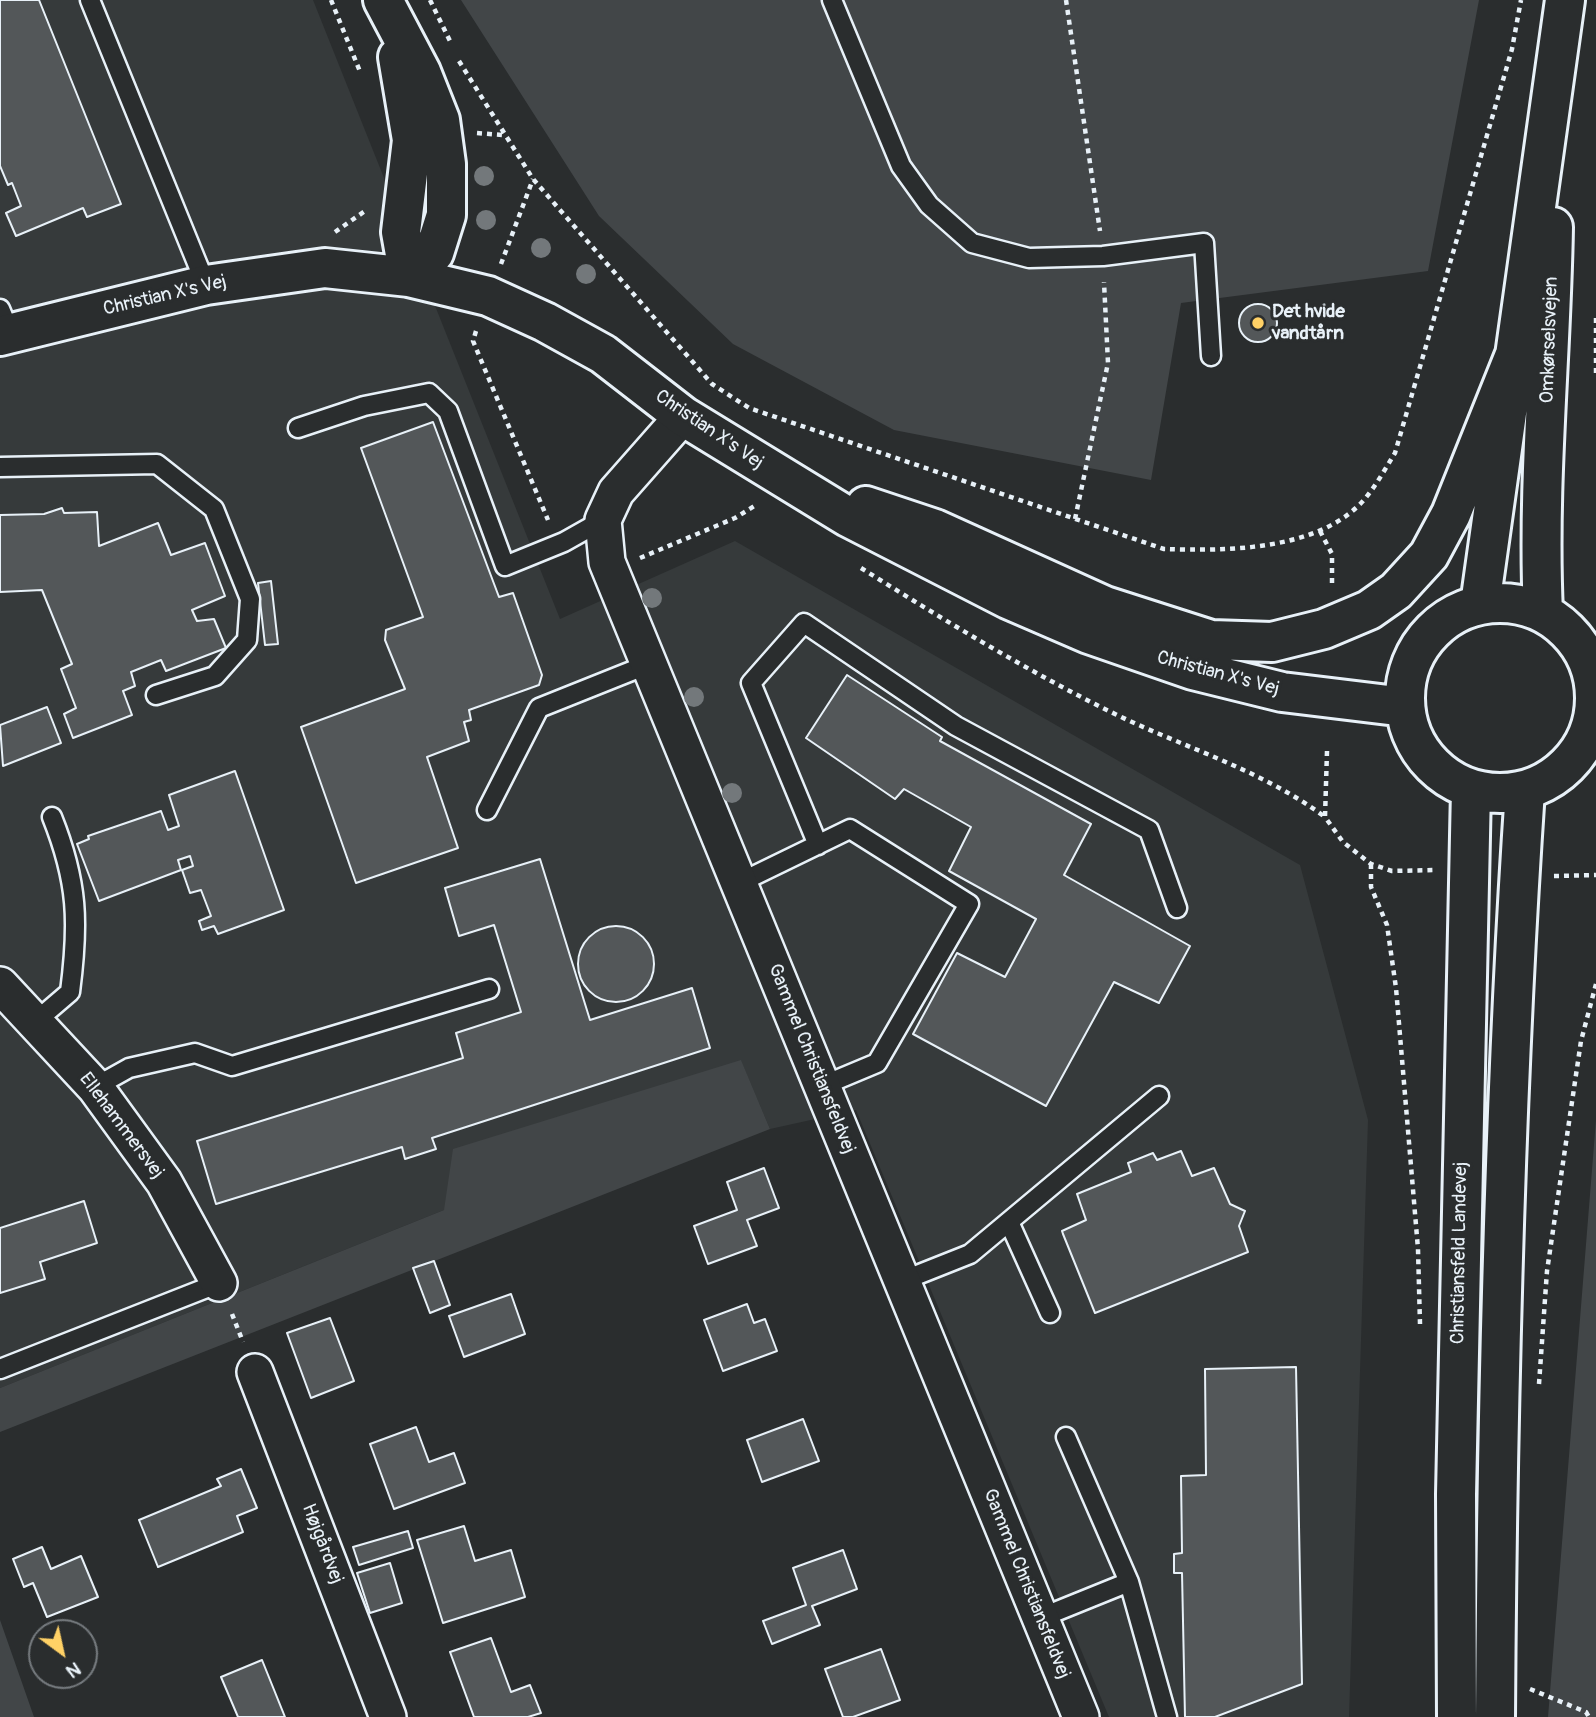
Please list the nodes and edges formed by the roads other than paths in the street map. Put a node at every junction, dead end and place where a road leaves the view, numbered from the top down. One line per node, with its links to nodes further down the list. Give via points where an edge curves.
1 (90, 0): 7 (lane)
2 (832, 0): 9 (lane, via 901,166 929,205 972,243 1029,258 1103,256 1204,243)
3 (1565, 0): 5 (main road, Omkørselsvejen)
4 (387, 11): 6 (main road, via 435,108 446,164 446,215 434,253)
5 (1557, 67): 10 (main road, Omkørselsvejen); 17 (main road, Omkørselsvejen, via 1551,335 1539,530)
6 (409, 277): 7 (main road, Christian X's Vej, via 325,268); 11 (main road, Christian X's Vej, via 488,296 545,322 603,354)
7 (206, 285): 8 (main road, Christian X's Vej)
8 (3, 326)
9 (1211, 356)
10 (1514, 357): 14 (main road, via 1451,514 1429,555 1396,591 1368,610 1324,629 1272,642 1211,640 1105,606 935,530); 16 (main road, Omkørselsvejen)
11 (683, 416): 14 (main road, Christian X's Vej); 15 (street, via 616,492)
12 (298, 428): 15 (lane, via 363,406 429,393 448,411 505,566)
13 (0, 467): 19 (lane, via 158,464 214,509 250,599 247,640 215,676)
14 (762, 491): 20 (main road, Christian X's Vej, via 920,556 1089,634 1193,670 1282,692)
15 (603, 520): 18 (street, Gammel Christiansfeldvej, via 607,562)
16 (1480, 605): 17 (main road, via 1512,604); 20 (main road, via 1444,622 1418,650)
17 (1543, 612): 22 (main road, via 1573,636 1584,652 1595,708 1584,744 1573,760 1559,773)
18 (649, 664): 23 (lane, via 539,708); 26 (street, Gammel Christiansfeldvej)
19 (156, 695)
20 (1405, 707): 21 (main road, via 1409,726 1426,758)
21 (1471, 789): 22 (main road); 46 (main road, Christiansfeld Landevej, via 1456,1481)
22 (1525, 790): 47 (main road, via 1504,1175)
23 (487, 810)
24 (52, 817): 30 (lane, via 69,860 78,936 70,992)
25 (818, 845): 26 (lane); 27 (lane, via 751,683 804,623 956,726 1149,830); 31 (lane, via 850,829 969,904 877,1063)
26 (738, 883): 31 (street, Gammel Christiansfeldvej)
27 (1177, 908)
28 (0, 985): 30 (street, Ellehammersvej)
29 (489, 989): 32 (lane, via 232,1066 195,1053 129,1068)
30 (35, 1022): 32 (street, Ellehammersvej)
31 (822, 1086): 35 (street, Gammel Christiansfeldvej)
32 (95, 1087): 36 (street, Ellehammersvej, via 164,1182)
33 (1160, 1096): 34 (lane)
34 (1009, 1222): 35 (lane, via 970,1254); 37 (lane)
35 (902, 1281): 42 (street, Gammel Christiansfeldvej)
36 (219, 1283): 38 (lane)
37 (1050, 1313)
38 (0, 1369)
39 (256, 1372): 43 (street, Højgårdvej)
40 (1066, 1437): 41 (lane)
41 (1129, 1582): 42 (lane); 45 (lane)
42 (1040, 1618): 44 (street, Gammel Christiansfeldvej)
43 (388, 1717)
44 (1081, 1717)
45 (1167, 1717)
46 (1457, 1717)
47 (1495, 1717)

